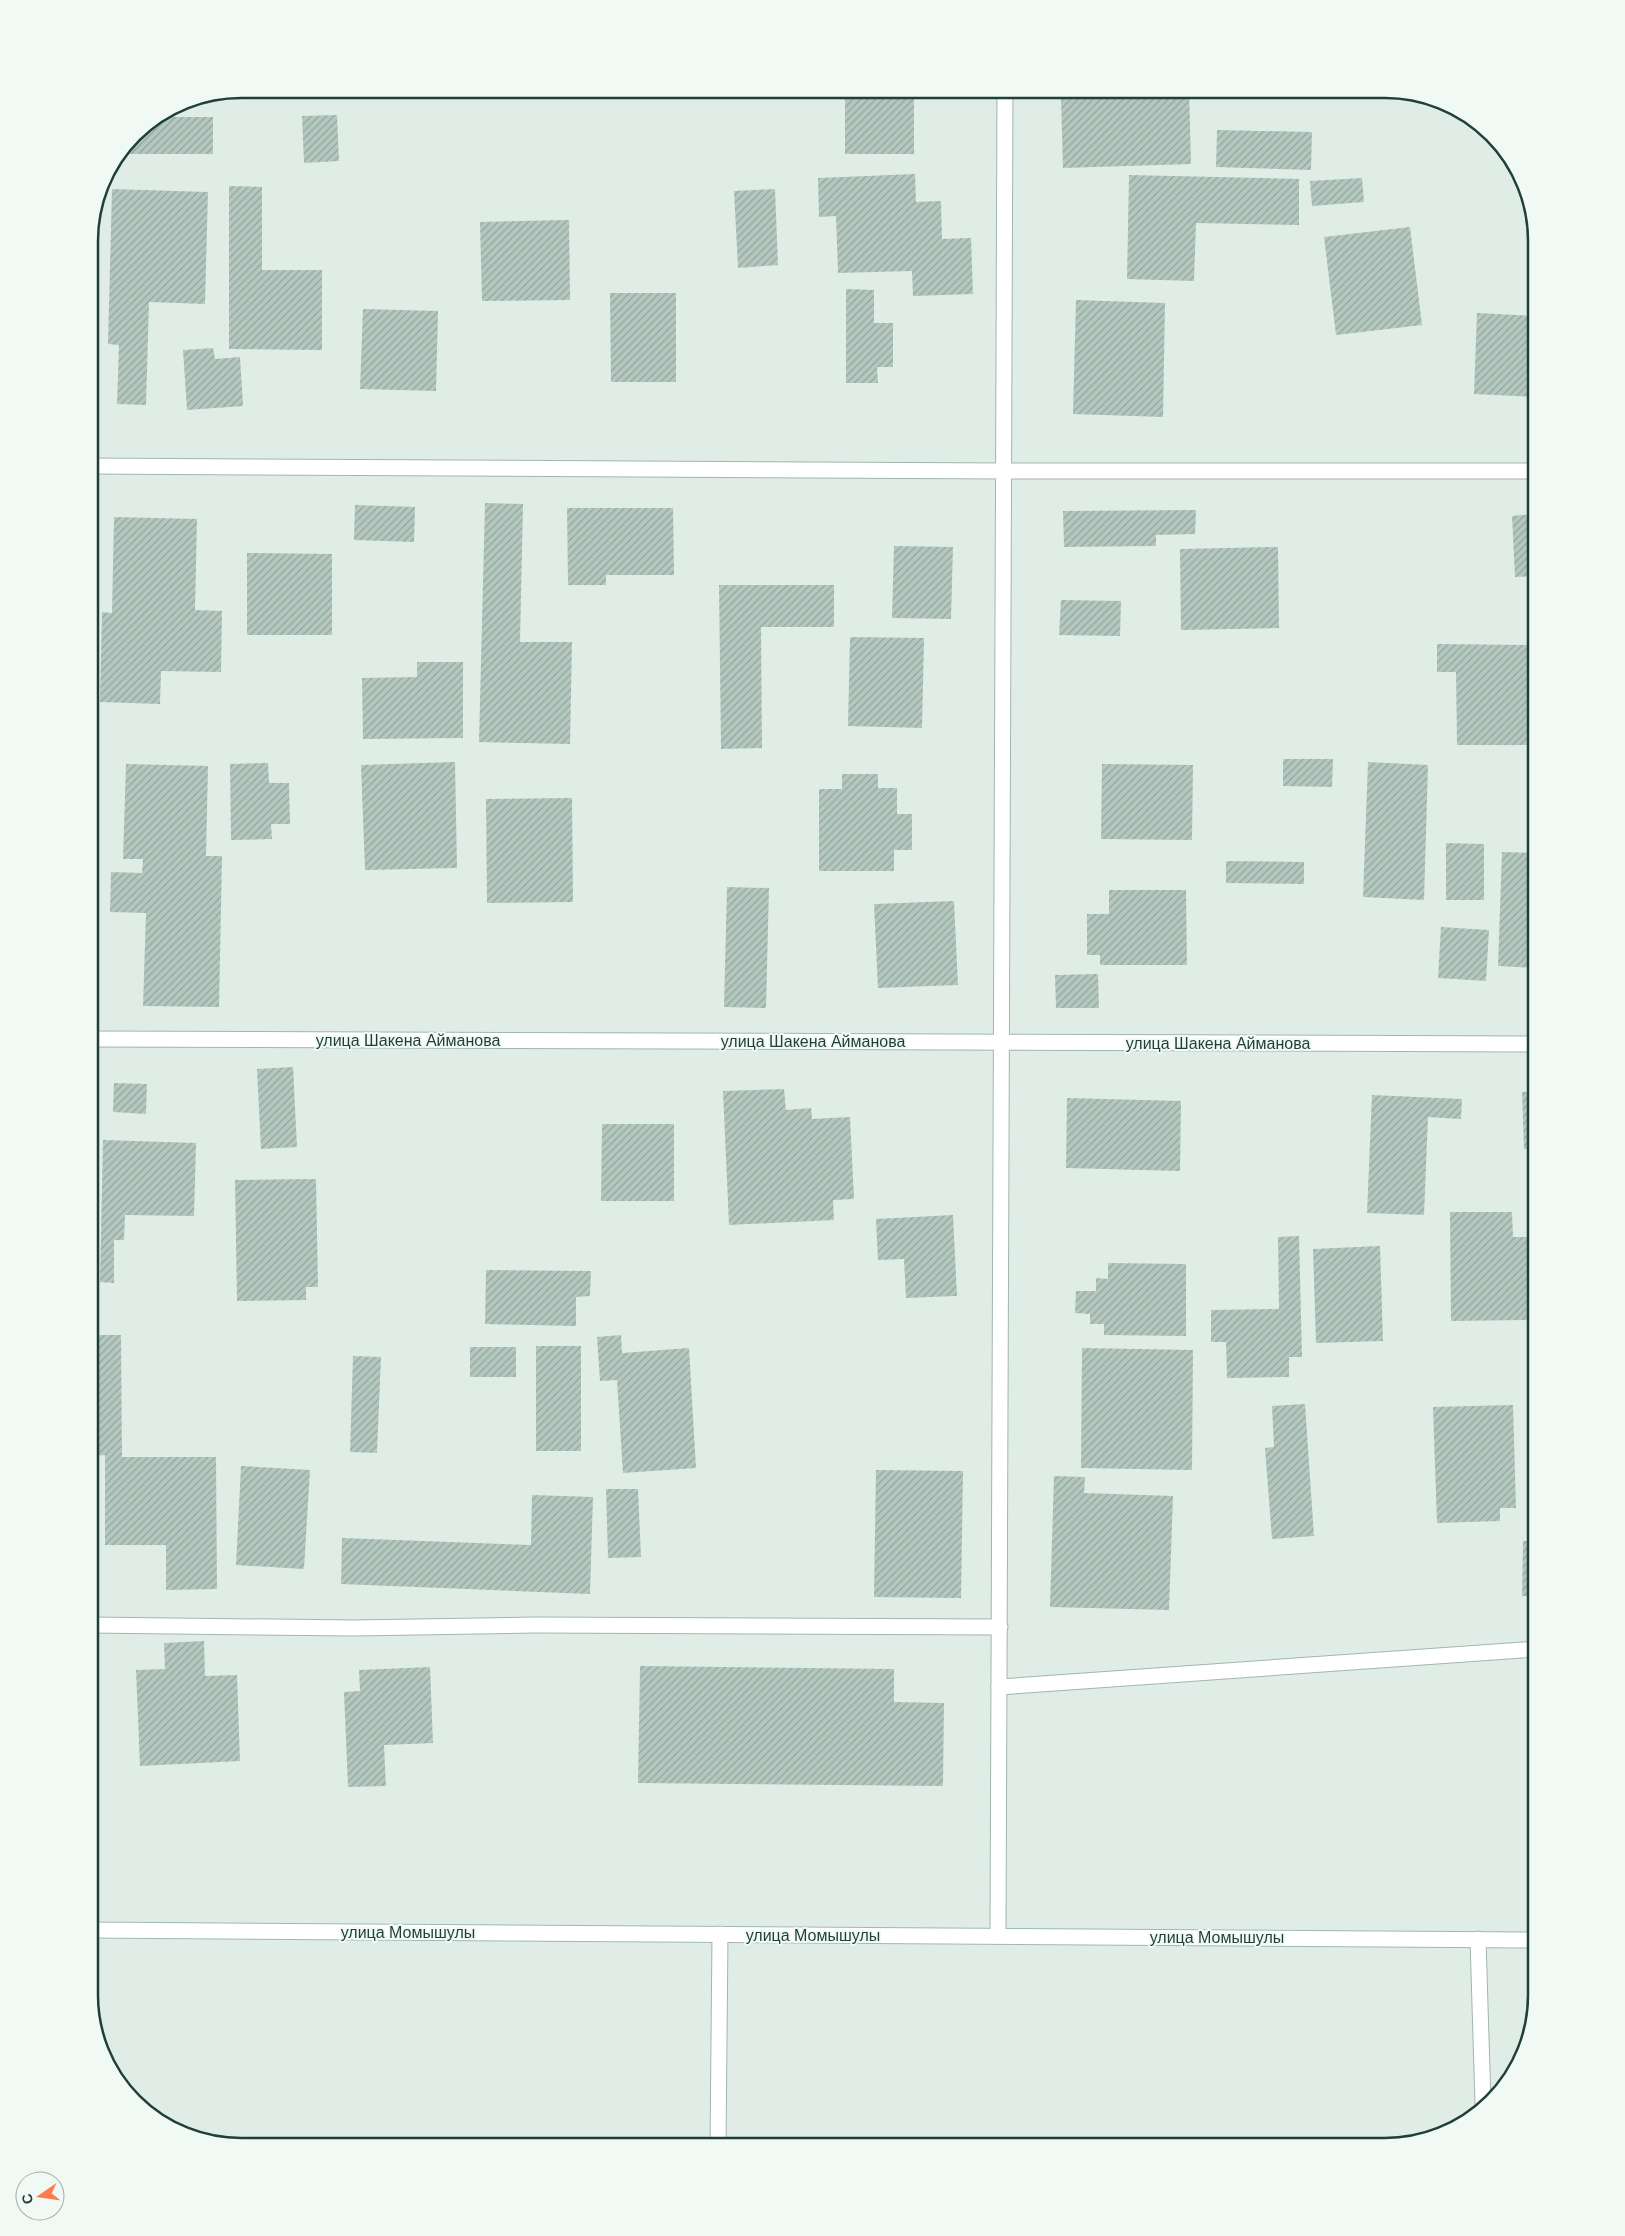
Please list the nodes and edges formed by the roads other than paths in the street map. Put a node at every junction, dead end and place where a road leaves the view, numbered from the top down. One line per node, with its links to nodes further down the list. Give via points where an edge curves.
1 (1005, 98): 4 (street)
2 (98, 466): 4 (street)
3 (1528, 470): 4 (street)
4 (1005, 471): 6 (street)
5 (98, 1039): 6 (street, улица Шакена Айманова)
6 (1003, 1042): 7 (street, улица Шакена Айманова); 9 (street)
7 (1528, 1044)
8 (98, 1625): 9 (street)
9 (1000, 1627): 11 (street)
10 (1528, 1650): 11 (street)
11 (1000, 1687): 14 (street)
12 (98, 1930): 13 (street, улица Момышулы)
13 (720, 1934): 14 (street, улица Момышулы); 18 (street)
14 (998, 1936): 15 (street, улица Момышулы)
15 (1478, 1940): 16 (street, улица Момышулы); 17 (street)
16 (1528, 1940)
17 (1483, 2100)
18 (718, 2138)

